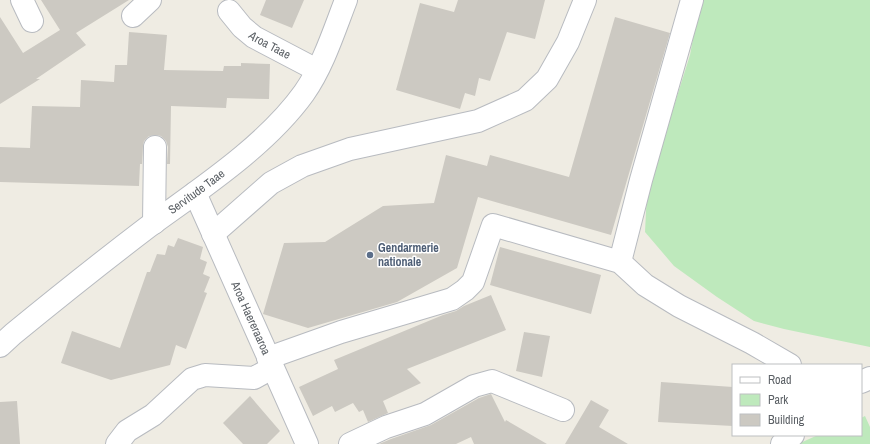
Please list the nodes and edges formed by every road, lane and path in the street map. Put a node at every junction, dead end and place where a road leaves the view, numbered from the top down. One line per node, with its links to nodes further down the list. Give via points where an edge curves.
1 (22, 0): 8 (street)
2 (150, 0): 7 (street)
3 (346, 0): 9 (street, Servitude Taae)
4 (585, 0): 13 (street, via 568,42 547,79 525,100 478,121 350,149 302,166 271,183)
5 (692, 0): 14 (street)
6 (229, 10): 9 (street, Aroa Taae, via 242,27 254,37 313,68)
7 (133, 16)
8 (32, 21)
9 (318, 68): 11 (street, Servitude Taae, via 305,92 288,114 262,139)
10 (155, 147): 12 (street)
11 (195, 193): 12 (street, Servitude Taae); 13 (street, Aroa Haereraaroa)
12 (154, 223): 15 (street, Servitude Taae)
13 (213, 234): 16 (street, Aroa Haereraaroa)
14 (620, 262): 16 (street, via 493,225 473,282 452,299 341,332); 17 (street, via 645,285 679,306)
15 (0, 346)
16 (270, 363): 20 (street, via 254,378 205,375 192,379 153,415 127,431); 21 (street, Aroa Haereraaroa)
17 (788, 364)
18 (564, 410): 22 (street, via 492,381 474,386 425,414 386,427)
19 (792, 436): 23 (street)
20 (117, 444)
21 (306, 444)
22 (350, 444)
23 (782, 444)

